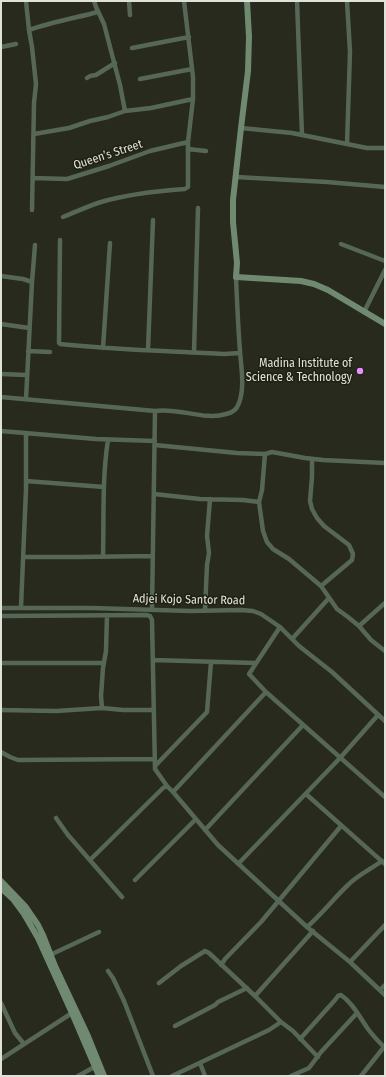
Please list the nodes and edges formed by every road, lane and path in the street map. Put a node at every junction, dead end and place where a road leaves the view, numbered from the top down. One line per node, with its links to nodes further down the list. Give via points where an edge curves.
1 (26, 1): 10 (street)
2 (94, 1): 8 (street)
3 (129, 1): 9 (street)
4 (184, 1): 11 (street)
5 (247, 1): 21 (street, via 250,37)
6 (297, 1): 23 (street)
7 (347, 1): 25 (street, via 350,52)
8 (98, 12): 10 (street); 15 (street)
9 (130, 15)
10 (29, 30): 22 (street, via 36,84)
11 (189, 37): 14 (street); 16 (street)
12 (16, 44): 13 (street)
13 (1, 47)
14 (132, 48)
15 (115, 63): 17 (street); 20 (street)
16 (192, 69): 18 (street); 19 (street)
17 (87, 78)
18 (140, 79)
19 (193, 99): 20 (street); 24 (street)
20 (125, 111): 22 (street, via 68,128)
21 (241, 128): 23 (street); 29 (street)
22 (34, 134): 30 (street)
23 (302, 135): 25 (street)
24 (188, 142): 27 (street); 30 (street, Queen’s Street, via 150,151 66,179)
25 (348, 144): 26 (street)
26 (385, 148)
27 (188, 149): 28 (street); 34 (street, via 188,187 185,189 118,198)
28 (206, 151)
29 (236, 177): 31 (street); 43 (street, via 233,222)
30 (33, 178): 33 (street)
31 (385, 187)
32 (198, 208): 53 (street)
33 (32, 210)
34 (63, 217)
35 (153, 220): 50 (street)
36 (60, 240): 49 (street, via 58,343)
37 (110, 243): 49 (street)
38 (342, 244): 40 (street)
39 (35, 245): 44 (street)
40 (385, 261)
41 (385, 270): 45 (street)
42 (1, 276): 44 (street)
43 (236, 277): 45 (street, via 307,282 328,290); 54 (street)
44 (32, 282): 48 (street)
45 (364, 312): 47 (street)
46 (1, 324): 48 (street)
47 (385, 324)
48 (29, 328): 51 (street)
49 (103, 348): 50 (street)
50 (148, 350): 53 (street)
51 (28, 351): 52 (street); 56 (street)
52 (50, 352)
53 (194, 352): 54 (street)
54 (240, 353): 59 (street, via 241,390 239,404 234,410 212,416)
55 (1, 374): 56 (street)
56 (26, 376): 58 (street)
57 (1, 397): 58 (street)
58 (26, 398): 59 (street)
59 (155, 411): 63 (street)
60 (1, 431): 61 (street)
61 (26, 433): 62 (street); 67 (street)
62 (108, 440): 63 (street); 68 (street)
63 (155, 443): 64 (street); 69 (street)
64 (265, 454): 65 (street, via 272,452); 71 (street)
65 (312, 459): 66 (street); 75 (street, via 312,509 324,526 349,545 353,554 352,560)
66 (385, 463)
67 (26, 481): 68 (street); 74 (street)
68 (104, 486): 72 (street)
69 (154, 494): 70 (street); 73 (street)
70 (210, 499): 71 (street); 81 (street)
71 (259, 502): 75 (street, via 262,531 267,542)
72 (103, 556): 73 (street); 74 (street)
73 (153, 556): 80 (street)
74 (23, 557): 78 (street)
75 (321, 586): 76 (street)
76 (329, 598): 84 (street, via 337,609); 86 (street)
77 (385, 603): 84 (street)
78 (21, 607): 79 (street, Adjei Kojo Santor Road); 80 (street, Adjei Kojo Santor Road)
79 (1, 608)
80 (152, 610): 81 (street, Adjei Kojo Santor Road)
81 (205, 610): 85 (street, Adjei Kojo Santor Road, via 253,612 261,614)
82 (107, 615): 83 (street); 88 (street, via 150,616); 91 (street)
83 (1, 616)
84 (359, 626): 87 (street)
85 (280, 627): 86 (street, Adjei Kojo Santor Road); 92 (street)
86 (292, 639): 97 (street, Adjei Kojo Santor Road)
87 (385, 651)
88 (153, 660): 89 (street); 96 (street)
89 (211, 662): 92 (street); 103 (street, via 207,712)
90 (1, 663): 91 (street)
91 (104, 663): 94 (street)
92 (255, 663): 93 (street, via 249,674)
93 (266, 692): 99 (street); 105 (street)
94 (102, 708): 95 (street, via 56,711); 96 (street)
95 (1, 710)
96 (154, 710): 102 (street)
97 (378, 715): 98 (street, Adjei Kojo Santor Road); 101 (street)
98 (385, 721)
99 (303, 725): 101 (street); 111 (street)
100 (1, 752): 102 (street, via 18,760)
101 (340, 758): 106 (street); 107 (street)
102 (154, 759): 103 (street)
103 (155, 766): 104 (street)
104 (167, 786): 105 (street); 112 (street)
105 (174, 792): 109 (street)
106 (306, 794): 110 (street); 114 (street)
107 (385, 797)
108 (56, 818): 112 (street)
109 (196, 820): 111 (street); 115 (street)
110 (341, 826): 113 (street); 119 (street)
111 (205, 830): 114 (street)
112 (90, 860): 118 (street)
113 (384, 863): 121 (street, via 363,873)
114 (238, 864): 119 (street)
115 (135, 880)
116 (1, 881): 124 (street, via 32,916 43,935)
117 (1, 888): 135 (street, via 28,920)
118 (122, 897)
119 (278, 900): 121 (street); 126 (street)
120 (385, 925): 125 (street)
121 (307, 927): 122 (street)
122 (313, 931): 125 (street); 133 (street)
123 (99, 932): 124 (street)
124 (50, 955): 145 (street, via 87,1034)
125 (350, 962): 131 (street)
126 (221, 965): 128 (street, via 205,951); 130 (street)
127 (108, 971): 150 (street, via 124,1001)
128 (159, 983)
129 (385, 985): 131 (street)
130 (247, 988): 133 (street); 138 (street)
131 (380, 990): 132 (street)
132 (385, 994)
133 (255, 996): 137 (street)
134 (1, 1003): 140 (street)
135 (72, 1012): 140 (street); 145 (street)
136 (356, 1013): 139 (street, via 345,998 338,996); 141 (street); 142 (street)
137 (281, 1022): 139 (street); 144 (street)
138 (175, 1026)
139 (300, 1039): 142 (street)
140 (24, 1044): 143 (street)
141 (385, 1048): 154 (street)
142 (318, 1057): 146 (street, via 309,1068)
143 (1, 1059)
144 (200, 1063): 151 (street); 152 (street)
145 (97, 1066): 147 (street); 148 (street); 149 (street)
146 (298, 1075): 153 (street)
147 (78, 1076)
148 (99, 1076)
149 (104, 1076)
150 (153, 1076)
151 (172, 1076)
152 (205, 1076)
153 (291, 1076)
154 (361, 1076)

